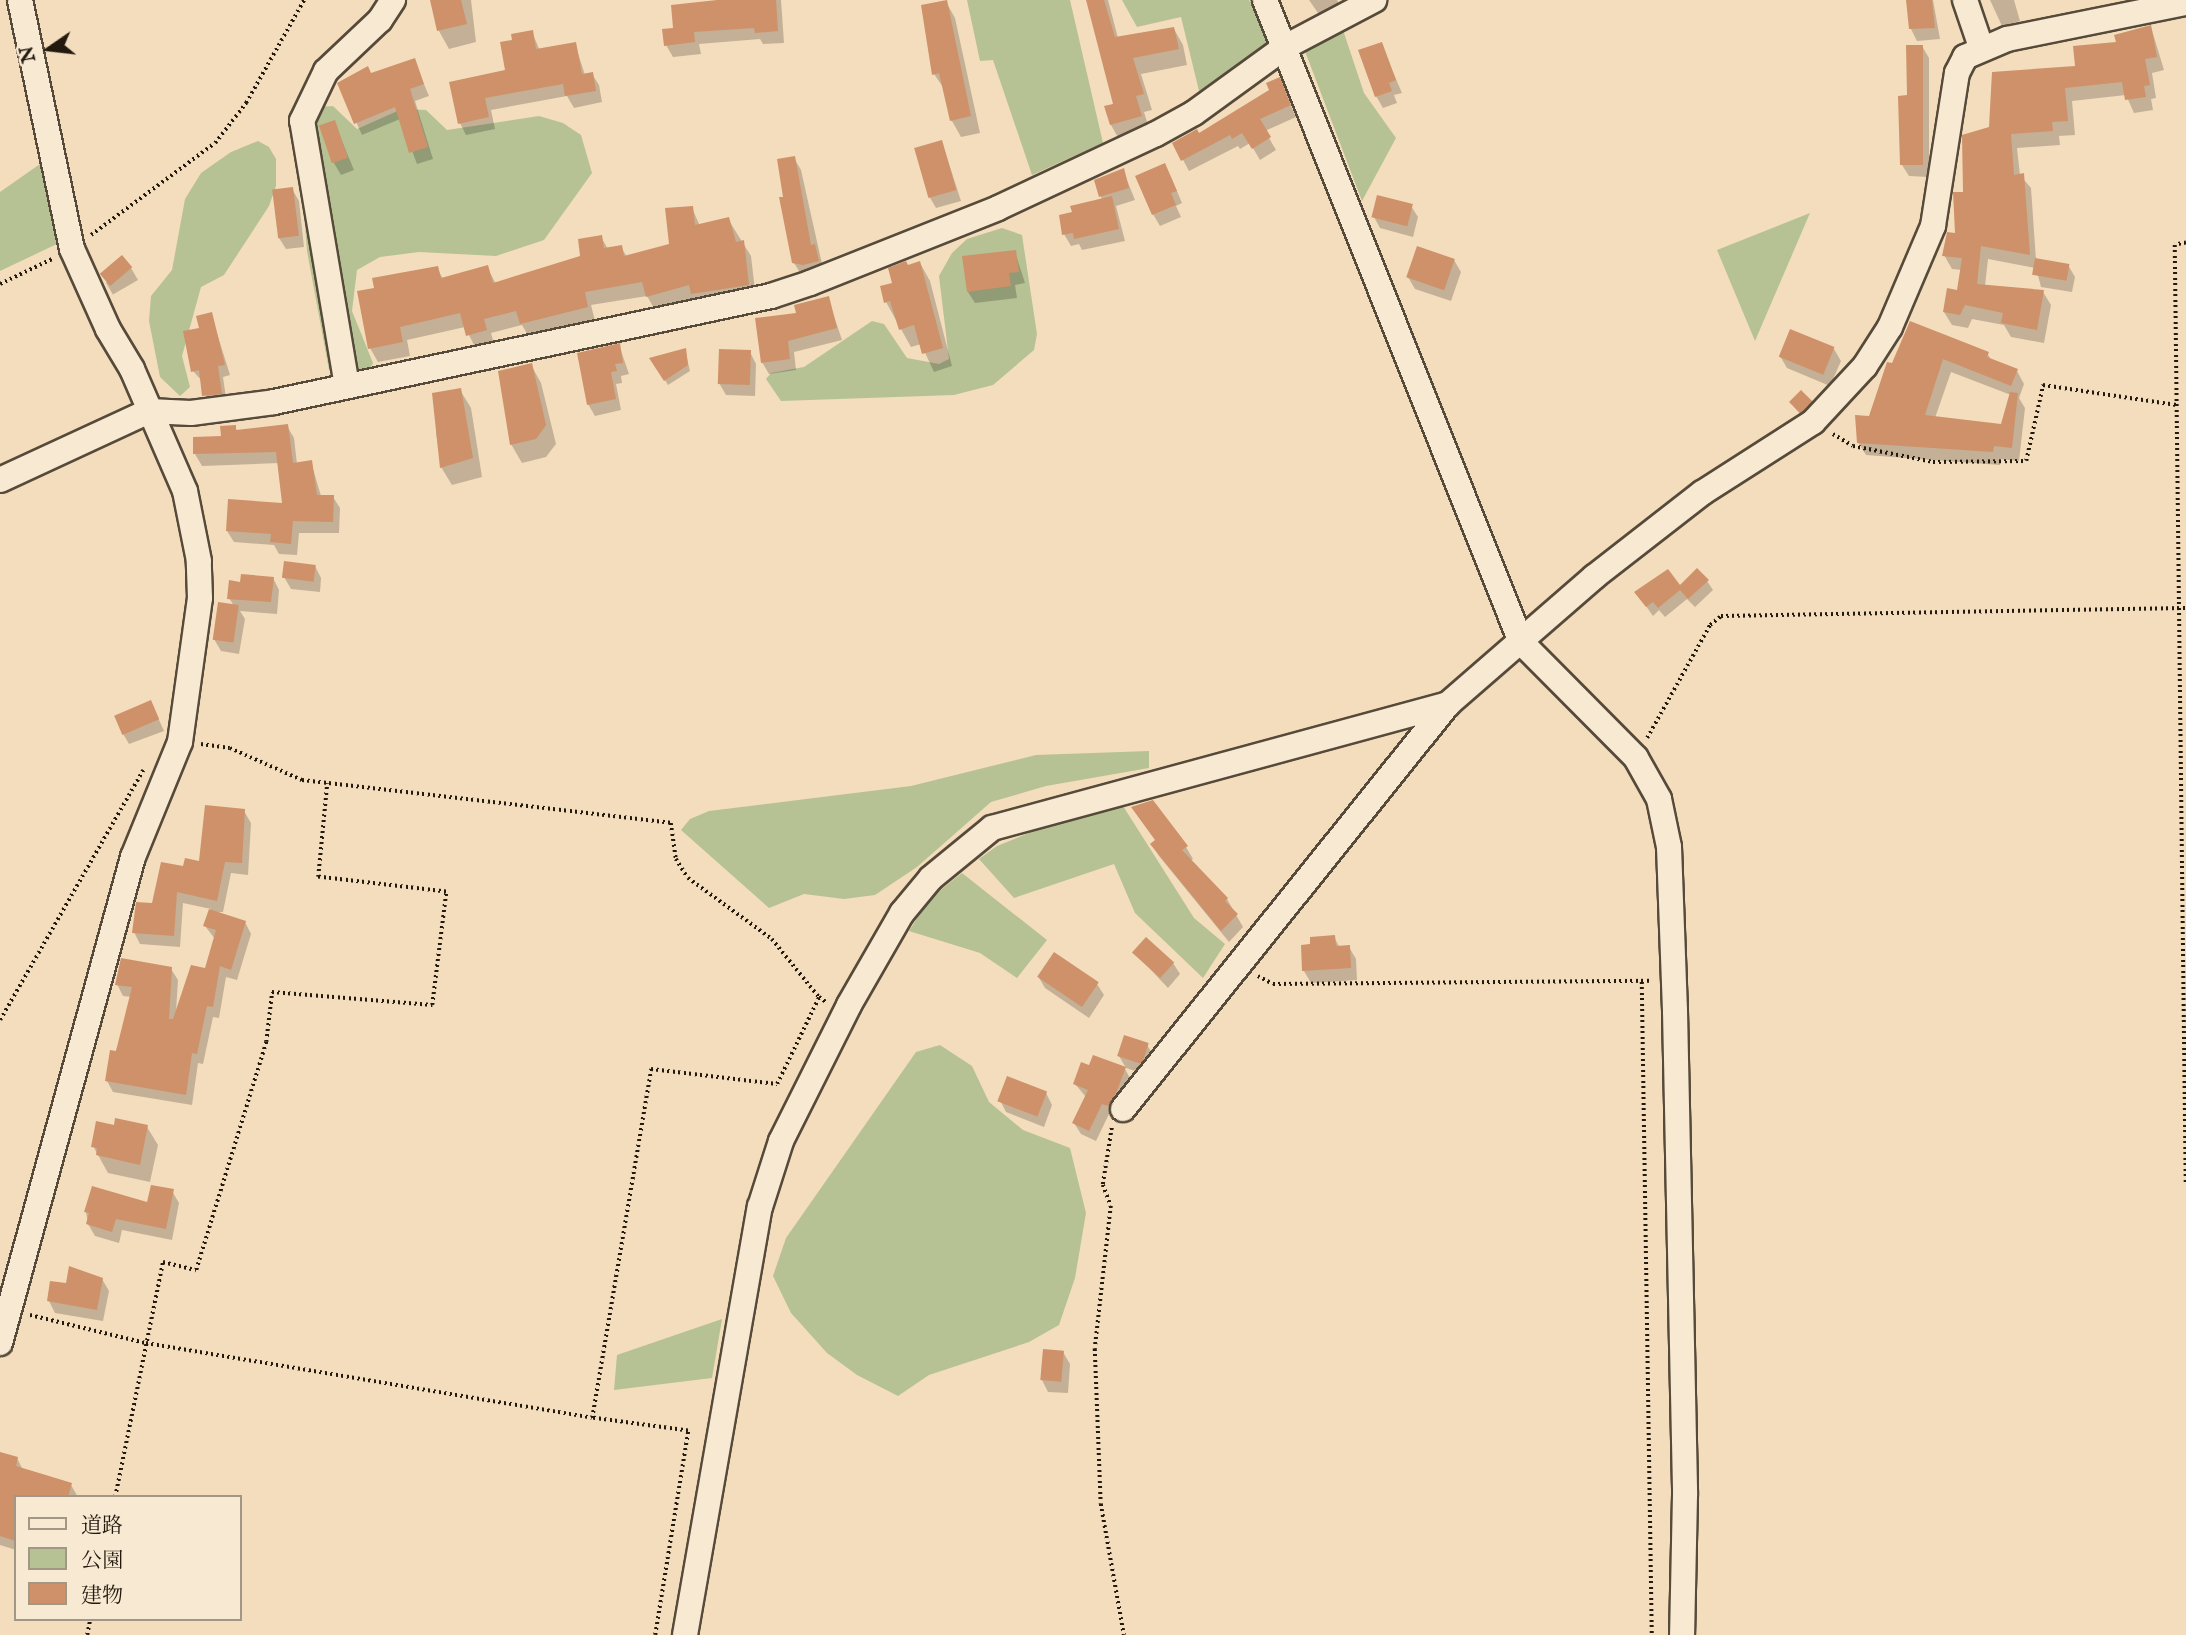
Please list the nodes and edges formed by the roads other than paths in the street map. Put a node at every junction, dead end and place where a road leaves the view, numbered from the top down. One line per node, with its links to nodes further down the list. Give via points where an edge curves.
1 (20, 0): 10 (street, via 72,249)
2 (393, 0): 9 (street, via 380,20 326,71 302,121)
3 (1265, 0): 7 (street)
4 (1374, 0): 7 (street)
5 (1965, 0): 8 (street)
6 (2186, 3): 8 (street)
7 (1284, 47): 9 (street, via 1194,113 1156,134 998,208 810,283); 12 (street)
8 (1980, 47): 12 (street, via 1965,57 1957,73 1933,226 1903,298 1865,366 1813,422 1702,492)
9 (347, 386): 10 (street, via 191,413)
10 (149, 411): 11 (street); 15 (street, via 185,491 199,561 200,598 180,742 133,857)
11 (0, 480)
12 (1521, 642): 13 (street); 17 (street, via 1636,758 1659,799 1669,847 1685,1495)
13 (1448, 704): 14 (street); 16 (street, via 992,828 932,878 902,914 844,1015 781,1141 760,1207)
14 (1123, 1109)
15 (0, 1343)
16 (685, 1635)
17 (1682, 1635)

